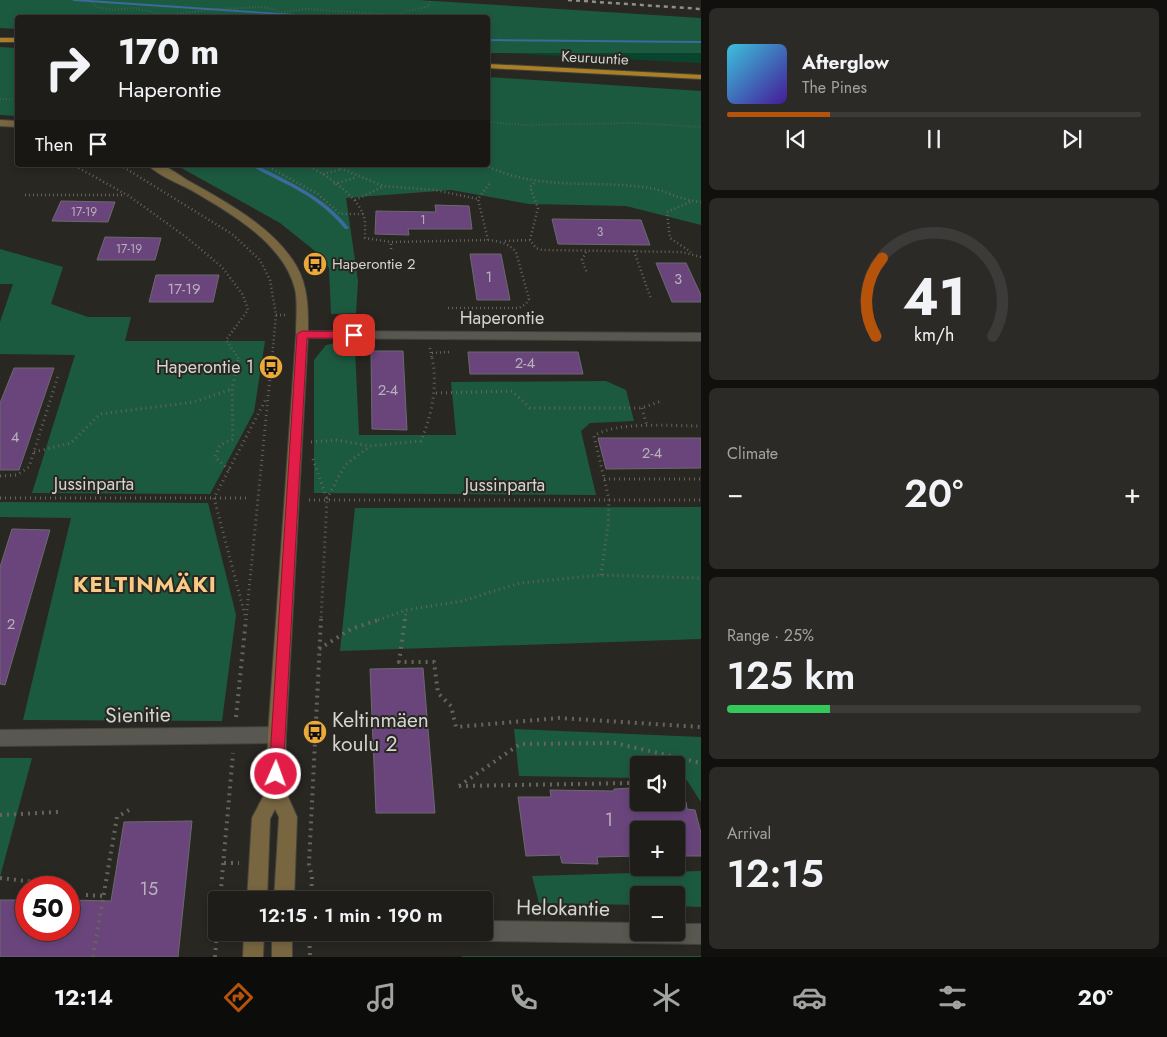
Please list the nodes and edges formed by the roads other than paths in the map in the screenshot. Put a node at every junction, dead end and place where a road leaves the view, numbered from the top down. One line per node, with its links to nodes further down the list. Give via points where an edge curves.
1 (0, 40): 2 (highway)
2 (15, 40)
3 (490, 66): 4 (highway, Keuruuntie)
4 (701, 77)
5 (0, 123): 6 (main road)
6 (15, 124)
7 (156, 167): 8 (main road, via 250,223 278,248 289,263 299,287)
8 (302, 334): 9 (street, Haperontie); 10 (main road)
9 (701, 337)
10 (277, 735): 11 (street, Sienitie); 12 (main road)
11 (0, 738)
12 (276, 790): 13 (main road, via 262,818); 14 (main road, via 288,817)
13 (258, 891)
14 (284, 891)
15 (493, 931): 16 (street, Helokantie)
16 (701, 934)
17 (254, 941): 19 (main road)
18 (282, 941): 20 (main road)
19 (253, 957)
20 (282, 957)

